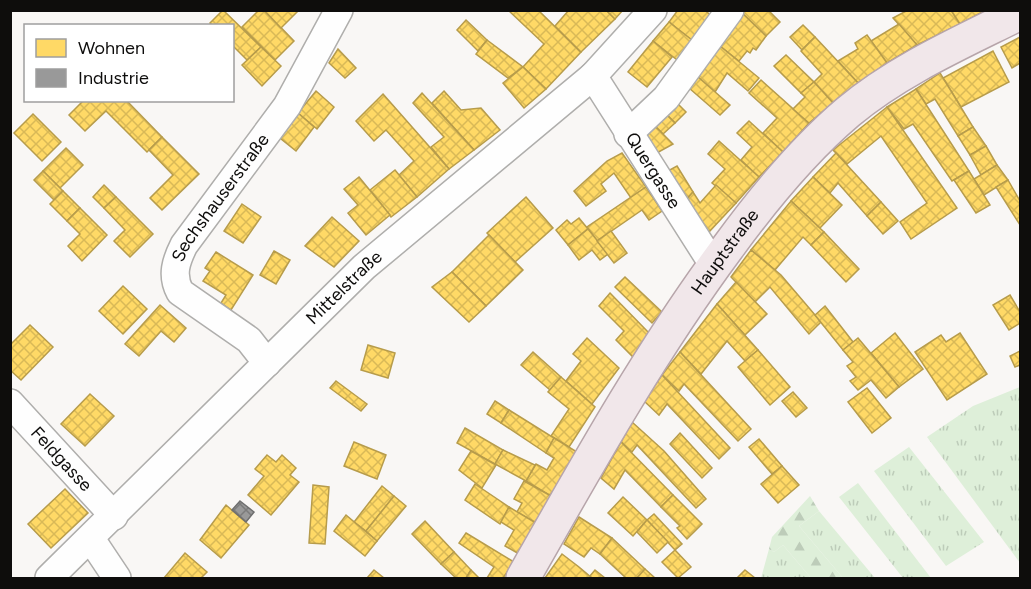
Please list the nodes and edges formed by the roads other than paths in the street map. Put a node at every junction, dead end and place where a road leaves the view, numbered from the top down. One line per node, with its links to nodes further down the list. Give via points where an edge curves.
1 (339, 10): 8 (street, Sechshauserstraße, via 287,106 184,245 175,269 174,281 180,292 249,340)
2 (653, 10): 5 (street, Mittelstraße)
3 (730, 10): 6 (street, via 666,98)
4 (1020, 13): 7 (main road, Hauptstraße, via 896,78 849,112 790,170)
5 (593, 76): 6 (street, Quergasse); 8 (street, Mittelstraße, via 364,267)
6 (628, 134): 7 (street, Quergasse)
7 (714, 266): 14 (main road, Hauptstraße, via 640,374)
8 (267, 363): 10 (street, Mittelstraße)
9 (10, 403): 10 (street, Feldgasse)
10 (114, 516): 11 (street, Mittelstraße)
11 (91, 539): 12 (street, Mittelstraße); 13 (street)
12 (49, 579)
13 (117, 579)
14 (523, 579)

